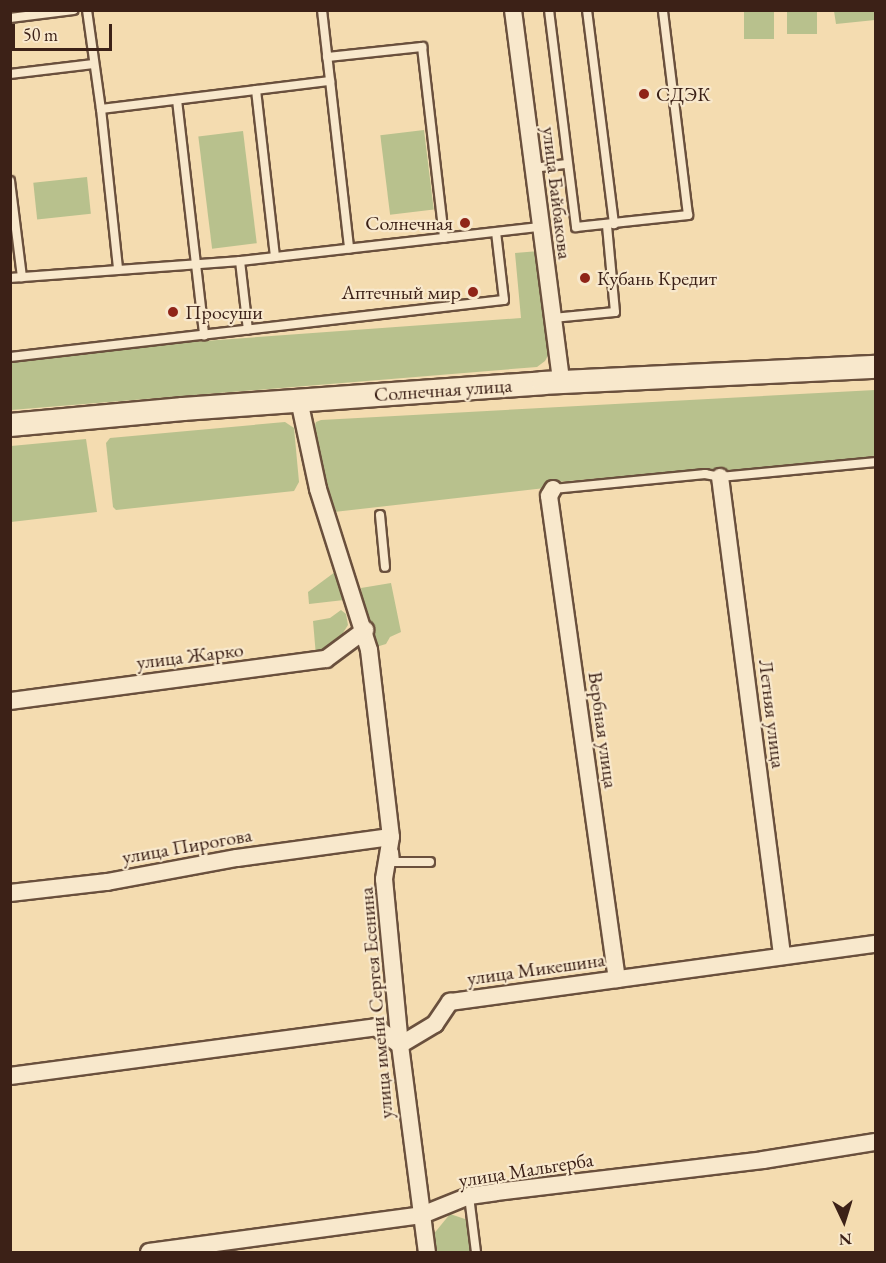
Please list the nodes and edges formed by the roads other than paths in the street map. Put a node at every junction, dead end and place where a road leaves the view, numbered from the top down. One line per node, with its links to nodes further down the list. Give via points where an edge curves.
1 (73, 10): 8 (lane)
2 (87, 10): 10 (lane)
3 (322, 10): 9 (lane)
4 (513, 10): 17 (street, улица Байбакова)
5 (549, 10): 16 (lane)
6 (587, 10): 19 (lane)
7 (663, 10): 19 (lane, via 688,215)
8 (10, 18)
9 (327, 57): 12 (lane); 22 (lane, via 422,47)
10 (93, 64): 11 (lane); 15 (lane)
11 (10, 74)
12 (330, 81): 13 (lane); 23 (lane)
13 (256, 90): 14 (lane); 24 (lane)
14 (177, 100): 15 (lane); 26 (lane)
15 (101, 109): 27 (lane)
16 (567, 164): 17 (lane); 19 (lane, via 576,227)
17 (532, 168): 20 (street, улица Байбакова)
18 (10, 181): 28 (lane)
19 (610, 224): 30 (lane, via 615,312)
20 (540, 227): 21 (lane); 30 (street, улица Байбакова)
21 (496, 232): 22 (lane); 31 (lane, via 504,300)
22 (444, 238): 23 (lane)
23 (349, 248): 24 (lane)
24 (275, 257): 25 (lane)
25 (240, 261): 26 (lane); 31 (lane)
26 (197, 263): 27 (lane); 32 (lane)
27 (118, 269): 28 (lane)
28 (22, 277): 29 (lane)
29 (10, 278)
30 (553, 318): 35 (street, улица Байбакова)
31 (248, 330): 32 (lane)
32 (204, 335): 33 (lane)
33 (10, 357)
34 (876, 367): 35 (main road, Солнечная улица)
35 (561, 382): 36 (main road, Солнечная улица)
36 (299, 400): 37 (main road, Солнечная улица); 43 (street, улица имени Сергея Есенина, via 318,489)
37 (10, 425)
38 (876, 462): 39 (lane)
39 (720, 477): 40 (lane, via 705,474); 49 (street, Летняя улица)
40 (553, 489): 50 (street, Вербная улица, via 549,496)
41 (380, 515): 42 (lane)
42 (385, 567)
43 (365, 630): 44 (street, улица Жарко, via 326,659); 45 (street, улица имени Сергея Есенина)
44 (10, 701)
45 (391, 837): 46 (lane, via 395,862); 47 (street, улица Пирогова, via 237,858 107,882); 51 (street, улица имени Сергея Есенина, via 384,879)
46 (430, 862)
47 (10, 893)
48 (876, 944): 49 (street, улица Микешина)
49 (782, 956): 50 (street, улица Микешина)
50 (617, 979): 51 (street, улица Микешина, via 450,1002 435,1024)
51 (400, 1045): 52 (street, via 376,1027); 55 (street, улица имени Сергея Есенина)
52 (10, 1076)
53 (876, 1142): 54 (street, улица Мальгерба)
54 (469, 1196): 55 (street, улица Мальгерба); 58 (lane)
55 (422, 1215): 56 (street, улица Мальгерба); 57 (street, улица имени Сергея Есенина)
56 (149, 1252)
57 (427, 1252)
58 (476, 1252)

